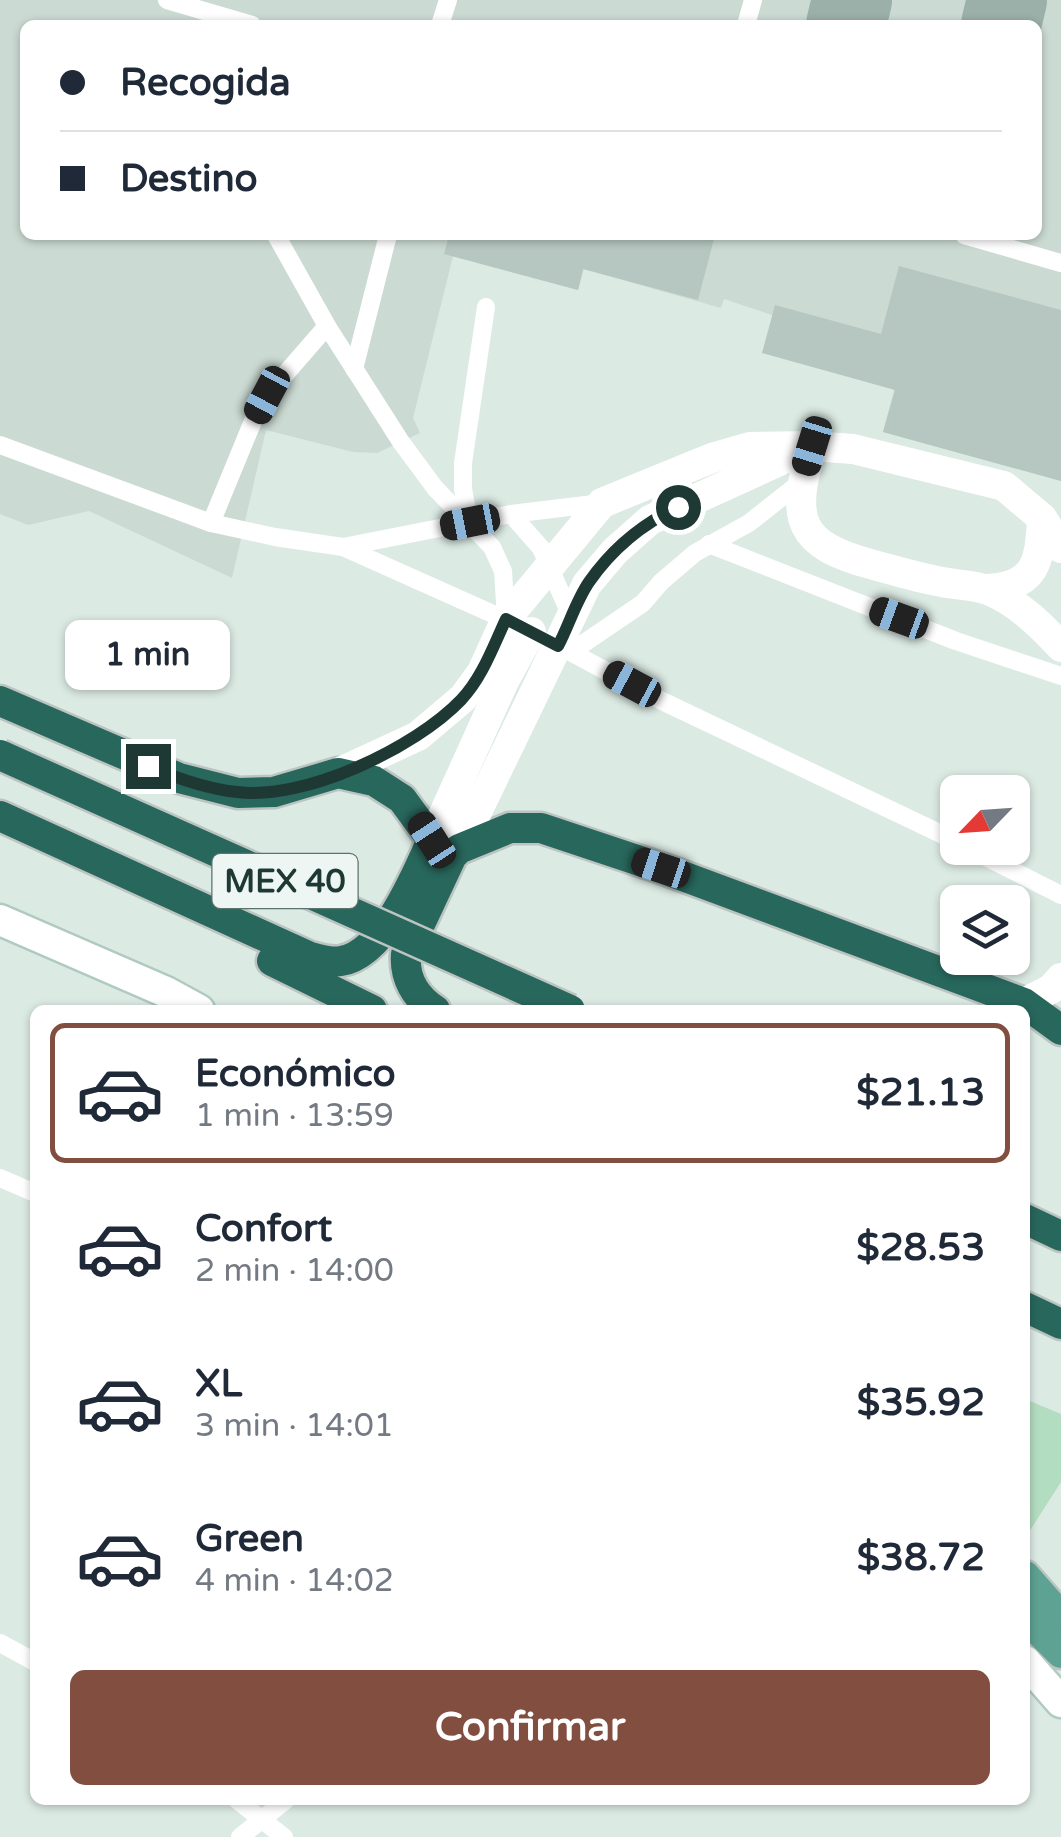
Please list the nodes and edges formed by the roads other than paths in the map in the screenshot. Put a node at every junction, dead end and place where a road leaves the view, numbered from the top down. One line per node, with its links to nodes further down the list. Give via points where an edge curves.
1 (167, 0): 2 (lane)
2 (235, 20)
3 (279, 240): 8 (lane)
4 (387, 240): 9 (lane)
5 (981, 240): 6 (lane)
6 (1061, 264)
7 (486, 307): 16 (lane, via 463,463)
8 (327, 326): 9 (lane); 17 (lane, via 267,395)
9 (354, 369): 16 (lane, via 424,473)
10 (0, 445): 17 (lane)
11 (812, 446): 12 (street); 13 (street, via 750,447); 15 (street, via 853,448 1004,486); 23 (street, via 650,520 615,551)
12 (801, 482): 18 (lane); 22 (street, via 802,515 819,545 840,556)
13 (602, 503): 14 (lane); 21 (street)
14 (510, 514): 16 (lane); 21 (lane)
15 (1042, 518): 20 (street); 22 (street, via 1034,568 1008,588)
16 (470, 522): 19 (lane); 23 (lane)
17 (211, 523): 19 (lane)
18 (709, 544): 23 (lane, via 643,603); 25 (lane)
19 (343, 547): 23 (lane)
20 (1061, 548)
21 (550, 566): 23 (street); 23 (lane)
22 (986, 590): 24 (street, via 1026,612)
23 (548, 634): 28 (street, via 482,672 418,736); 30 (lane, via 662,701); 32 (street)
24 (1061, 647)
25 (1061, 676)
26 (0, 702): 28 (highway, via 179,778 238,793 274,792)
27 (0, 755): 41 (highway, MEX 40, bridge)
28 (338, 773): 32 (highway, via 389,789)
29 (0, 816): 32 (highway, via 328,961 353,957 372,943)
30 (940, 833)
31 (0, 839): 39 (highway, MEX 40)
32 (445, 844): 37 (highway, via 510,828 541,828); 40 (highway, via 452,856 404,968)
33 (1002, 865): 34 (lane)
34 (1061, 895)
35 (0, 920): 38 (street)
36 (1061, 978): 37 (street)
37 (1024, 1003): 42 (highway)
38 (190, 1005)
39 (362, 1005)
40 (430, 1005)
41 (559, 1005)
42 (1027, 1005)
43 (1030, 1007): 44 (highway)
44 (1061, 1030)
45 (0, 1178): 46 (lane)
46 (30, 1191)
47 (1030, 1221): 48 (highway)
48 (1061, 1236)
49 (1030, 1309): 50 (highway)
50 (1061, 1324)
51 (1030, 1582): 52 (main road)
52 (1061, 1617)
53 (1030, 1622): 55 (main road)
54 (0, 1643): 56 (lane)
55 (1061, 1654)
56 (30, 1659)
57 (1030, 1667): 58 (street)
58 (1061, 1702)
59 (244, 1805): 61 (lane)
60 (280, 1805): 61 (lane)
61 (263, 1819): 62 (lane); 63 (lane)
62 (240, 1837)
63 (284, 1837)

